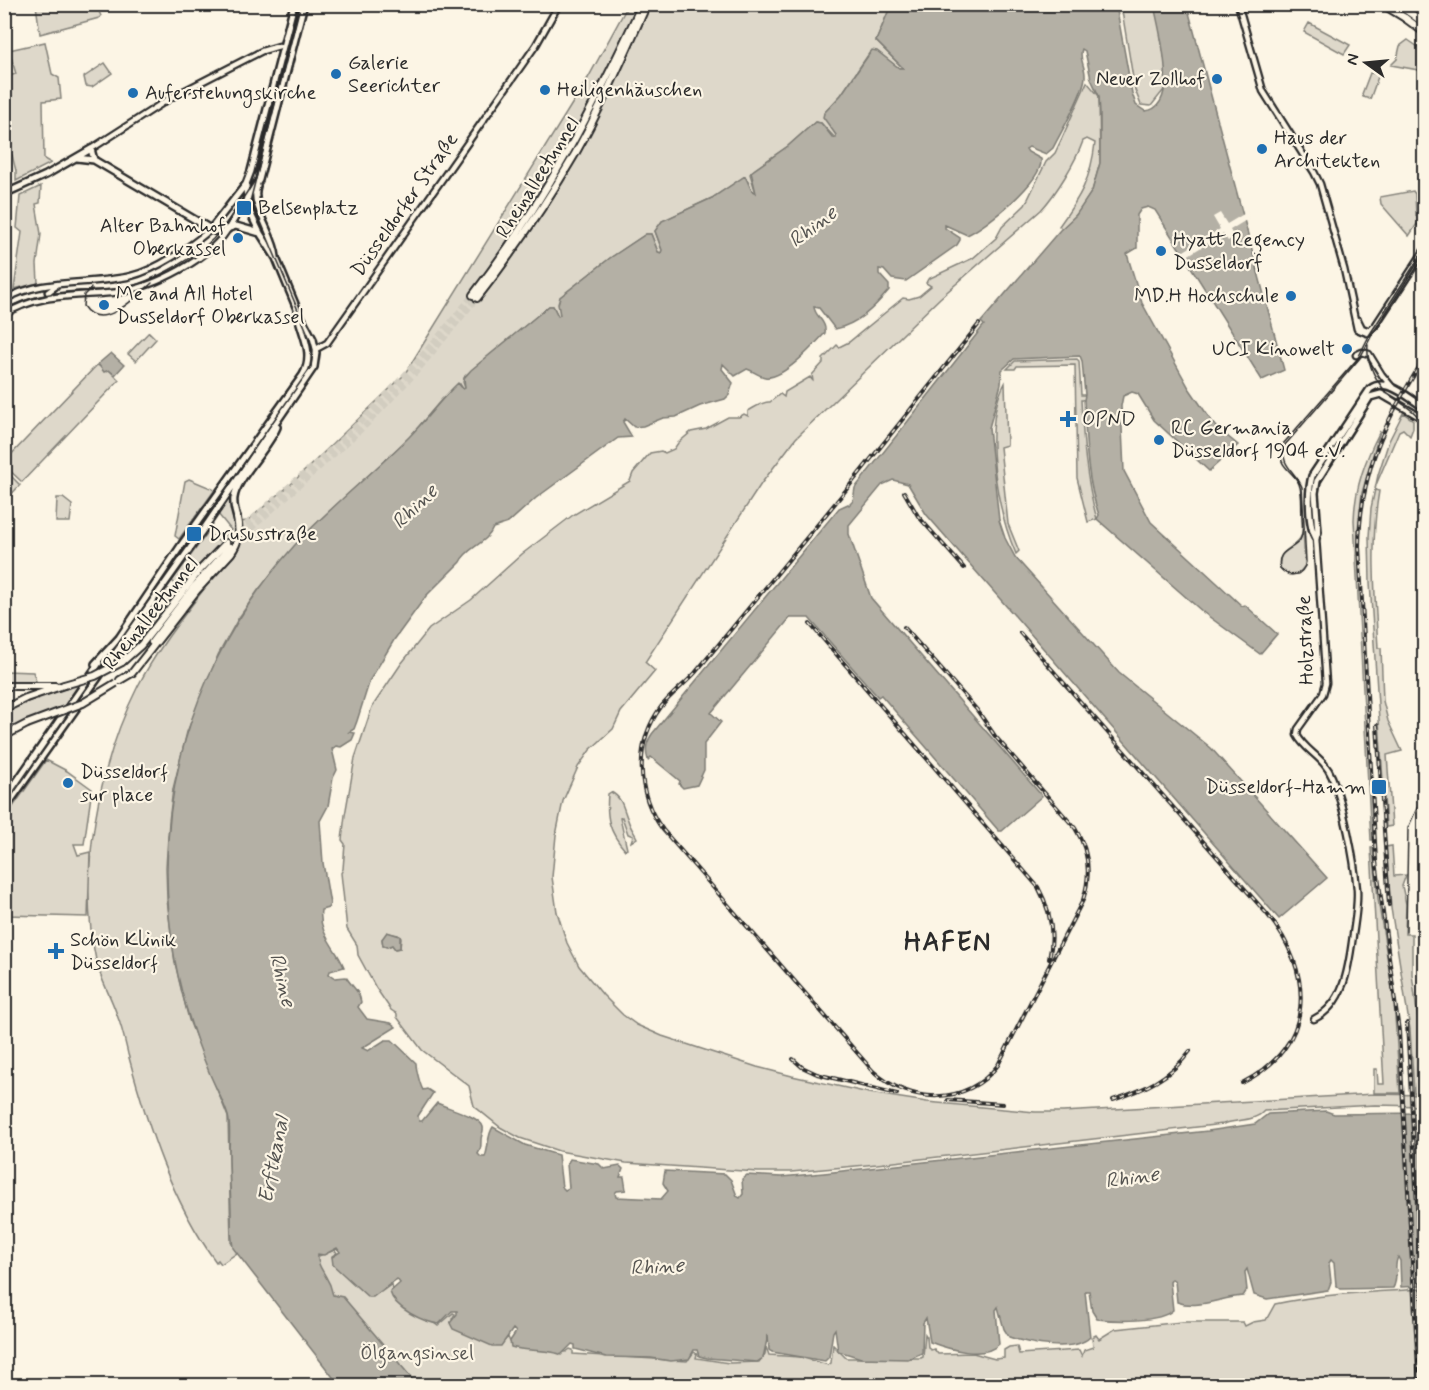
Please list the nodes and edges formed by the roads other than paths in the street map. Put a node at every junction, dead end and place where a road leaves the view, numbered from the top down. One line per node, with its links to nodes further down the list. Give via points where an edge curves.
1 (294, 4): 12 (main road)
2 (303, 4): 18 (main road)
3 (559, 4): 34 (street, Düsseldorfer Straße, via 536,45 327,343)
4 (642, 4): 5 (main road, Rheinalleetunnel, via 564,161 475,297 531,225 576,153)
5 (647, 4)
6 (1238, 4): 26 (street, via 1261,85 1318,179 1357,329 1370,331)
7 (1382, 4): 9 (main road)
8 (1395, 4): 9 (main road)
9 (1407, 15): 10 (main road); 11 (main road)
10 (1425, 23)
11 (1425, 32)
12 (282, 44): 13 (street); 14 (main road)
13 (272, 48): 14 (street); 15 (street, via 172,97)
14 (281, 56): 19 (main road)
15 (91, 148): 16 (main road); 17 (main road)
16 (77, 158): 17 (main road); 20 (main road)
17 (94, 160): 23 (main road)
18 (259, 180): 21 (main road); 27 (main road, via 255,200)
19 (246, 184): 21 (main road); 23 (main road)
20 (4, 194)
21 (245, 201): 22 (main road); 24 (main road)
22 (228, 229): 23 (main road); 24 (main road, via 236,226); 25 (street)
23 (213, 231): 25 (street, via 218,235); 28 (street, via 142,272)
24 (260, 233): 27 (main road)
25 (216, 243): 29 (street, via 188,264 140,287)
26 (1425, 252)
27 (276, 258): 31 (main road)
28 (59, 284): 29 (street, via 49,290); 30 (street, via 27,290)
29 (52, 298): 32 (street, via 27,303)
30 (4, 300)
31 (297, 309): 33 (main road); 34 (main road)
32 (4, 315)
33 (303, 333): 34 (main road, via 312,349); 35 (main road)
34 (316, 349): 35 (main road); 40 (main road, Düsseldorfer Straße, via 312,371)
35 (309, 355): 43 (main road, via 303,375)
36 (1356, 355): 37 (street, via 1364,352 1371,356)
37 (1394, 389): 38 (main road); 42 (main road, Holzstraße, via 1381,384 1370,389 1314,472 1310,490 1312,531)
38 (1425, 407)
39 (1425, 419): 42 (main road, Holzstraße, via 1382,395 1369,399 1317,481)
40 (278, 421): 41 (main road, Düsseldorfer Straße, via 270,441 237,488); 44 (main road, Düsseldorfer Straße)
41 (237, 518): 45 (main road, via 239,534 231,554 201,585 132,673)
42 (1316, 538): 54 (street, Holzstraße, via 1326,686 1297,734 1324,762 1333,779 1357,889 1345,979 1334,1000)
43 (158, 580): 44 (main road); 48 (main road, via 96,666)
44 (166, 580): 50 (main road, Düsseldorfer Straße)
45 (118, 682): 47 (main road, Rheinalleetunnel, bridge, via 228,545 199,570 141,645 123,662); 51 (main road, Rheinalleetunnel, bridge, via 82,703)
46 (4, 686): 47 (main road)
47 (64, 686): 49 (main road, Rheinalleetunnel)
48 (82, 693): 50 (main road); 52 (main road)
49 (4, 709)
50 (75, 711): 53 (main road)
51 (4, 736)
52 (4, 800)
53 (4, 810)
54 (1314, 1019)

